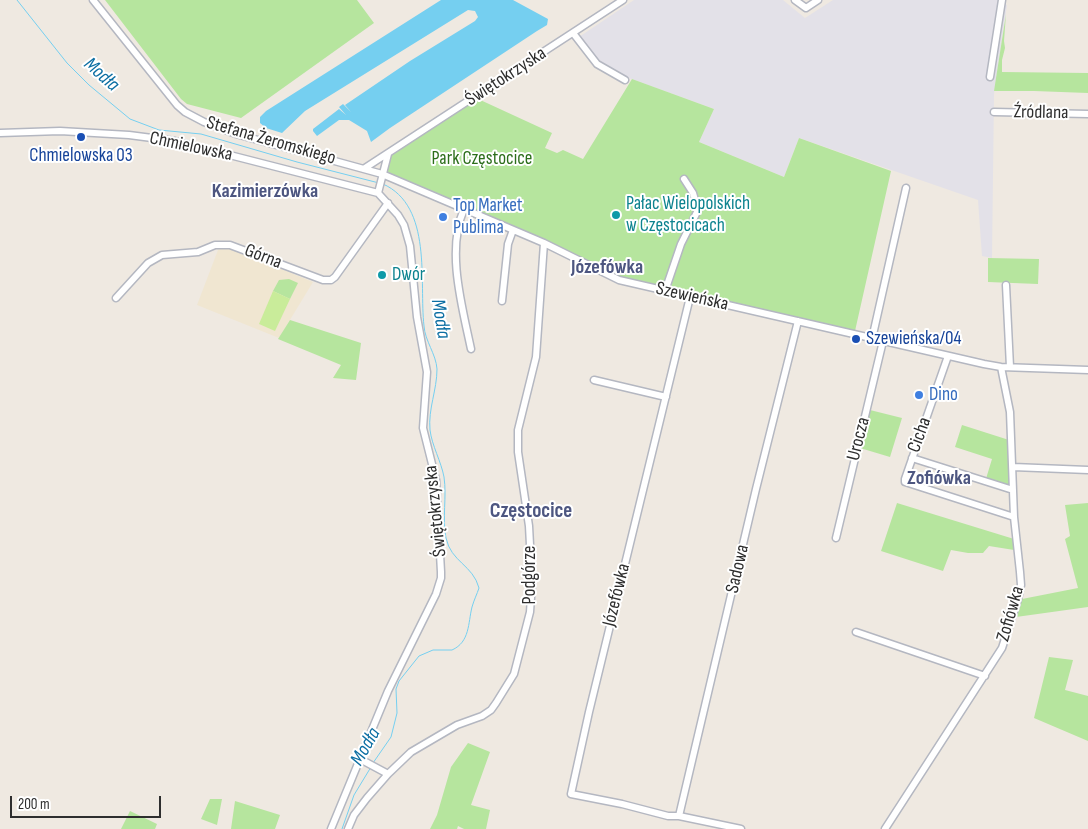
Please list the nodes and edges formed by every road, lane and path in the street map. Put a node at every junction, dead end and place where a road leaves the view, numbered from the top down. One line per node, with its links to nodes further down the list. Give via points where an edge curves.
1 (93, 0): 13 (street, Stefana Żeromskiego, via 169,97 185,112 229,132)
2 (623, 0): 6 (street, Świętokrzyska)
3 (795, 0): 4 (street, via 806,8)
4 (818, 0)
5 (1002, 0): 7 (street)
6 (573, 33): 8 (street, via 597,64); 12 (street, Świętokrzyska)
7 (990, 77)
8 (625, 80)
9 (994, 112): 10 (street, Źródlana)
10 (1088, 114)
11 (0, 133): 15 (street, Chmielowska, via 60,131 175,141)
12 (388, 154): 13 (street, Świętokrzyska); 15 (street)
13 (366, 168): 15 (street, Stefana Żeromskiego)
14 (684, 179): 22 (street, via 698,210)
15 (380, 183): 17 (street, Świętokrzyska); 18 (street, Szewieńska)
16 (906, 188): 27 (street)
17 (388, 203): 24 (street, Górna, via 331,280 323,280 230,245 215,244 198,252 162,255 148,263); 44 (street, Świętokrzyska, via 404,225 410,246 417,317 427,372 423,428 436,480 441,578 388,691)
18 (464, 209): 19 (street, Szewieńska); 29 (street, via 458,225 456,259)
19 (513, 230): 20 (street, Szewieńska); 25 (street, via 508,244)
20 (544, 243): 22 (street, Szewieńska, via 619,280); 45 (street, Podgórze, via 536,357 518,430 518,452 530,526 532,583 530,612 517,665 491,710 420,746)
21 (1006, 285): 32 (street)
22 (665, 291): 23 (street, Szewieńska)
23 (690, 297): 26 (street, Szewieńska); 35 (street, Józefówka)
24 (116, 298)
25 (502, 301)
26 (798, 321): 27 (street, Szewieńska); 46 (street, Sadowa)
27 (872, 338): 28 (street, Szewieńska)
28 (883, 341): 30 (street, Szewieńska); 41 (street, Urocza)
29 (471, 349)
30 (948, 356): 31 (street, Szewieńska); 36 (street, Cicha)
31 (1001, 367): 32 (street, Szewieńska); 37 (street, Zofiówka, via 1010,412)
32 (1010, 367): 33 (street, Szewieńska)
33 (1088, 370)
34 (594, 380): 35 (street)
35 (666, 397): 46 (street, Józefówka, via 571,794)
36 (912, 458): 39 (street); 40 (street, Cicha, via 904,480 909,484)
37 (1013, 467): 38 (street); 39 (street, Zofiówka)
38 (1088, 470)
39 (1013, 490): 40 (street, Zofiówka)
40 (1014, 517): 43 (street, Zofiówka, via 1021,585 1002,648)
41 (836, 538)
42 (856, 632): 43 (street)
43 (985, 676): 50 (street, Zofiówka)
44 (362, 761): 45 (street); 47 (street, Świętokrzyska)
45 (388, 774): 48 (street, Podgórze, via 354,814)
46 (679, 816): 49 (street)
47 (331, 829)
48 (348, 829)
49 (741, 829)
50 (885, 829)

